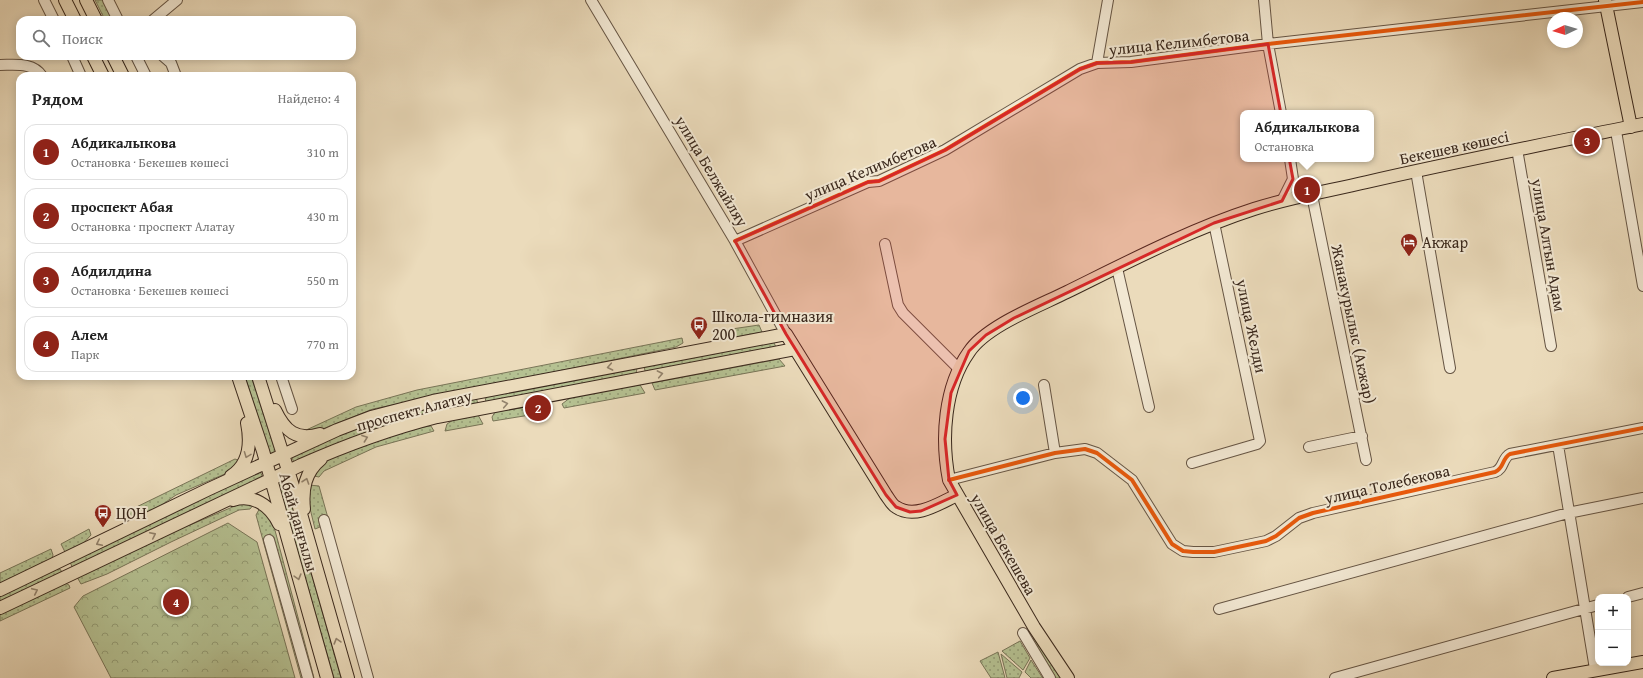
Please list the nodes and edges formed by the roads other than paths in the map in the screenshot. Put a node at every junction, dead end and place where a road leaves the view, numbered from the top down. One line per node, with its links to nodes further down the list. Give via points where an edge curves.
1 (44, 0): 11 (street)
2 (65, 0): 12 (main road)
3 (86, 0): 13 (main road)
4 (108, 0): 14 (street)
5 (177, 0): 15 (street)
6 (591, 0): 40 (street, улица Белжайляу)
7 (1108, 0): 22 (street)
8 (1264, 0): 16 (street)
9 (1643, 2): 10 (street, улица Келимбетова)
10 (1605, 3): 16 (street, улица Келимбетова); 32 (main road)
11 (52, 16)
12 (73, 16)
13 (94, 16)
14 (116, 16)
15 (158, 16)
16 (1268, 44): 22 (street, улица Келимбетова, via 1131,62); 30 (street)
17 (74, 60): 25 (street)
18 (95, 60): 26 (main road)
19 (115, 60): 27 (main road)
20 (138, 60): 28 (street)
21 (168, 60): 29 (street)
22 (1097, 63): 40 (street, улица Келимбетова, via 1080,70 945,150 879,182 868,182)
23 (0, 65): 24 (street, via 22,65)
24 (40, 72)
25 (79, 72)
26 (101, 72)
27 (121, 72)
28 (144, 72)
29 (174, 72)
30 (1280, 110)
31 (1643, 124): 32 (main road, Бекешев көшесі)
32 (1631, 127): 33 (main road, Бекешев көшесі)
33 (1616, 131): 34 (main road, Бекешев көшесі); 43 (street)
34 (1517, 149): 36 (main road, Бекешев көшесі); 45 (street, улица Алтын Адам)
35 (1290, 162): 38 (street, via 1293,180)
36 (1416, 171): 37 (main road, Бекешев көшесі); 48 (street)
37 (1312, 195): 38 (main road, Бекешев көшесі); 63 (street, Жанакурылыс (Акжар))
38 (1282, 201): 39 (main road, Бекешев көшесі)
39 (1214, 223): 42 (main road, Бекешев көшесі); 70 (street, улица Желди, via 1260,441)
40 (735, 241): 44 (street, улица Белжайляу)
41 (885, 244): 49 (street, via 898,305)
42 (1117, 268): 49 (main road, улица Бекешева, via 1014,318 986,335 969,350); 58 (street)
43 (1643, 286)
44 (786, 334): 46 (main road, улица Белжайляу); 47 (main road, проспект Алатау)
45 (1551, 346)
46 (795, 349): 50 (main road, проспект Алатау, one-way to 46); 76 (main road, улица Белжайляу, via 896,507 910,512 921,511)
47 (638, 362): 50 (main road); 57 (main road, проспект Алатау, one-way to 57)
48 (1450, 368)
49 (959, 369): 74 (main road, улица Бекешева, via 947,414 945,461)
50 (643, 377): 59 (main road, проспект Алатау, one-way to 50)
51 (238, 380): 71 (main road, Абай даңғылы)
52 (238, 380): 75 (main road, one-way to 75, via 250,446 242,466)
53 (260, 380): 68 (main road)
54 (261, 380): 62 (main road, via 281,423 296,435 314,436)
55 (282, 380): 60 (street)
56 (1044, 385): 67 (street)
57 (480, 392): 59 (main road); 62 (main road, проспект Алатау, via 371,417)
58 (1149, 407)
59 (485, 408): 65 (main road, проспект Алатау, one-way to 59, via 398,427)
60 (292, 409)
61 (1643, 428): 64 (street)
62 (337, 430): 68 (main road, проспект Алатау)
63 (1362, 436): 66 (street); 69 (street, Жанакурылыс (Акжар))
64 (1558, 445): 67 (street, улица Толебекова, via 1510,454 1495,472 1313,513 1299,518 1266,541 1214,552 1183,551 1172,544 1132,480 1097,453 1085,450); 79 (street)
65 (344, 446): 72 (main road, проспект Алатау); 81 (main road, one-way to 65, via 303,499 308,476 320,460)
66 (1309, 447)
67 (1055, 453): 74 (street)
68 (283, 456): 71 (main road, проспект Алатау); 72 (main road)
69 (1366, 460)
70 (1192, 463)
71 (266, 464): 73 (main road, Абай даңғылы); 75 (main road, проспект Алатау)
72 (288, 471): 73 (main road, проспект Алатау); 81 (main road)
73 (270, 479): 78 (main road, проспект Алатау); 83 (main road, Абай даңғылы)
74 (949, 480): 76 (main road, улица Бекешева)
75 (209, 489): 84 (main road, проспект Алатау, one-way to 84)
76 (957, 495): 99 (main road, улица Бекешева, via 1034,627)
77 (1643, 498): 79 (street)
78 (214, 505): 83 (main road, via 240,498 260,502 276,516); 88 (main road, проспект Алатау, one-way to 78)
79 (1568, 513): 89 (street); 90 (street)
80 (324, 520): 97 (street)
81 (307, 534): 96 (main road, one-way to 81)
82 (269, 540): 94 (street)
83 (287, 540): 95 (main road, Абай даңғылы, one-way to 95)
84 (0, 590)
85 (1643, 593): 86 (street)
86 (1631, 596)
87 (1595, 606): 89 (street)
88 (0, 608)
89 (1585, 608): 93 (street); 100 (street)
90 (1219, 609)
91 (1023, 633): 98 (street)
92 (1643, 662): 93 (main road)
93 (1595, 669): 101 (main road)
94 (308, 678)
95 (327, 678)
96 (348, 678)
97 (368, 678)
98 (1050, 678)
99 (1068, 678)
100 (1335, 678)
101 (1553, 678)

